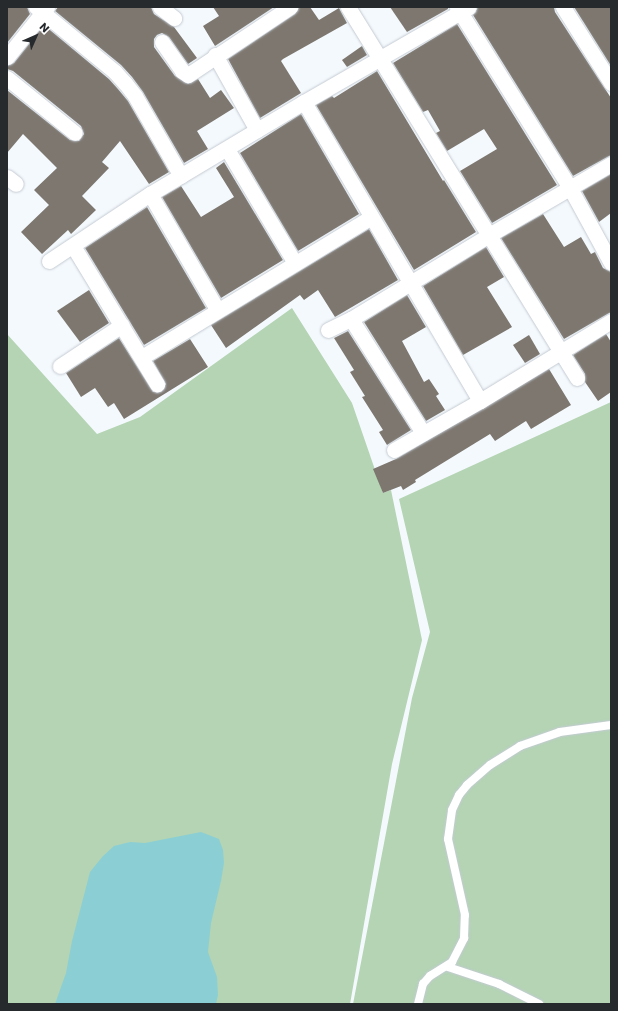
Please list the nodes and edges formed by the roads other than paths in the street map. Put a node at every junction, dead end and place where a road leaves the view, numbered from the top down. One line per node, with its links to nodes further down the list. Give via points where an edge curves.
1 (160, 7): 7 (street)
2 (290, 7): 9 (street)
3 (348, 7): 11 (street)
4 (563, 7): 13 (street)
5 (42, 9): 10 (street); 19 (street, via 125,83)
6 (462, 9): 11 (street); 20 (street)
7 (174, 18)
8 (162, 42): 9 (street, via 182,71 188,75)
9 (215, 55): 15 (street)
10 (7, 57)
11 (379, 59): 14 (street); 23 (street)
12 (7, 78): 16 (street)
13 (611, 83)
14 (304, 102): 15 (street); 22 (street)
15 (257, 130): 17 (street)
16 (74, 133)
17 (227, 149): 19 (street); 27 (street)
18 (611, 164): 20 (street)
19 (181, 176): 21 (street)
20 (570, 188): 23 (street); 26 (street)
21 (150, 194): 24 (street); 29 (street)
22 (370, 218): 27 (street); 28 (street)
23 (489, 235): 28 (street); 34 (street)
24 (73, 246): 25 (street); 32 (street)
25 (49, 261)
26 (611, 263)
27 (295, 264): 29 (street)
28 (410, 283): 30 (street); 39 (street)
29 (218, 310): 35 (street)
30 (351, 319): 33 (street); 40 (street)
31 (611, 321): 34 (street)
32 (122, 325): 35 (street); 36 (street)
33 (328, 330)
34 (561, 352): 37 (street); 39 (street)
35 (142, 357): 38 (street)
36 (60, 366)
37 (577, 378)
38 (157, 384)
39 (480, 401): 40 (street)
40 (423, 433): 41 (street)
41 (394, 450)
42 (611, 726): 43 (lane, via 560,732 520,746 490,765 459,795 452,810 448,839 465,915 464,938)
43 (448, 967): 44 (lane, via 430,976 423,984); 45 (lane, via 499,984)
44 (418, 1004)
45 (539, 1004)

